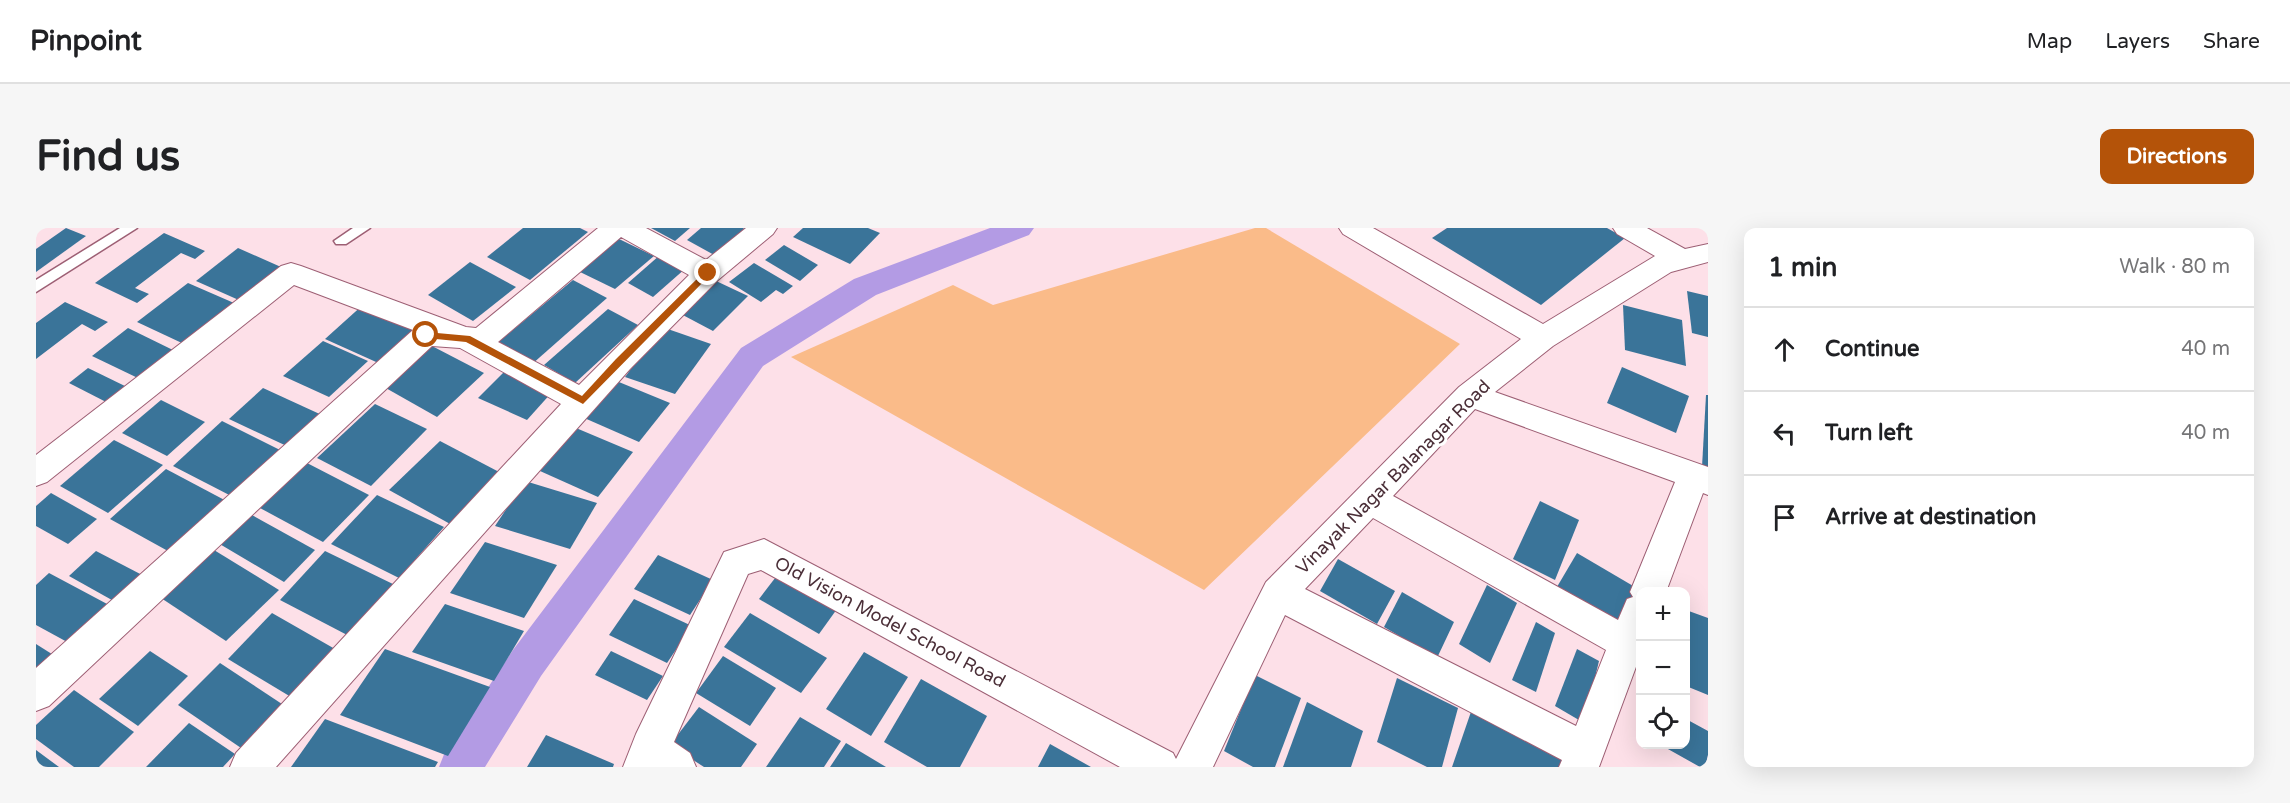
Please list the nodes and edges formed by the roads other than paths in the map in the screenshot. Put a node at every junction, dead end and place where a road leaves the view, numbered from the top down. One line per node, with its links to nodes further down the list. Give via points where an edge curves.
1 (130, 228): 11 (lane)
2 (363, 228): 8 (lane)
3 (615, 228): 13 (street, via 485,337)
4 (625, 228): 10 (street)
5 (764, 228): 10 (street)
6 (1352, 228): 12 (street)
7 (1626, 228): 9 (street)
8 (341, 241)
9 (1695, 256): 12 (street, Vinayak Nagar Balanagar Road, via 1662,264)
10 (708, 273): 15 (street)
11 (36, 288)
12 (1543, 338): 14 (street, Vinayak Nagar Balanagar Road)
13 (467, 339): 15 (street); 16 (street, via 291,273); 23 (street, via 426,335 406,351)
14 (1470, 395): 17 (street); 18 (street, Vinayak Nagar Balanagar Road)
15 (583, 401): 26 (street)
16 (36, 473)
17 (1701, 479): 19 (street)
18 (1369, 499): 20 (street, Vinayak Nagar Balanagar Road); 22 (street)
19 (1650, 587)
20 (1278, 593): 24 (street); 28 (street, Vinayak Nagar Balanagar Road)
21 (1636, 623): 24 (street)
22 (1612, 634)
23 (36, 693)
24 (1582, 759)
25 (656, 761): 27 (street, Old Vision Model School Road, via 736,563 764,554)
26 (250, 767)
27 (1159, 767)
28 (1192, 767)

